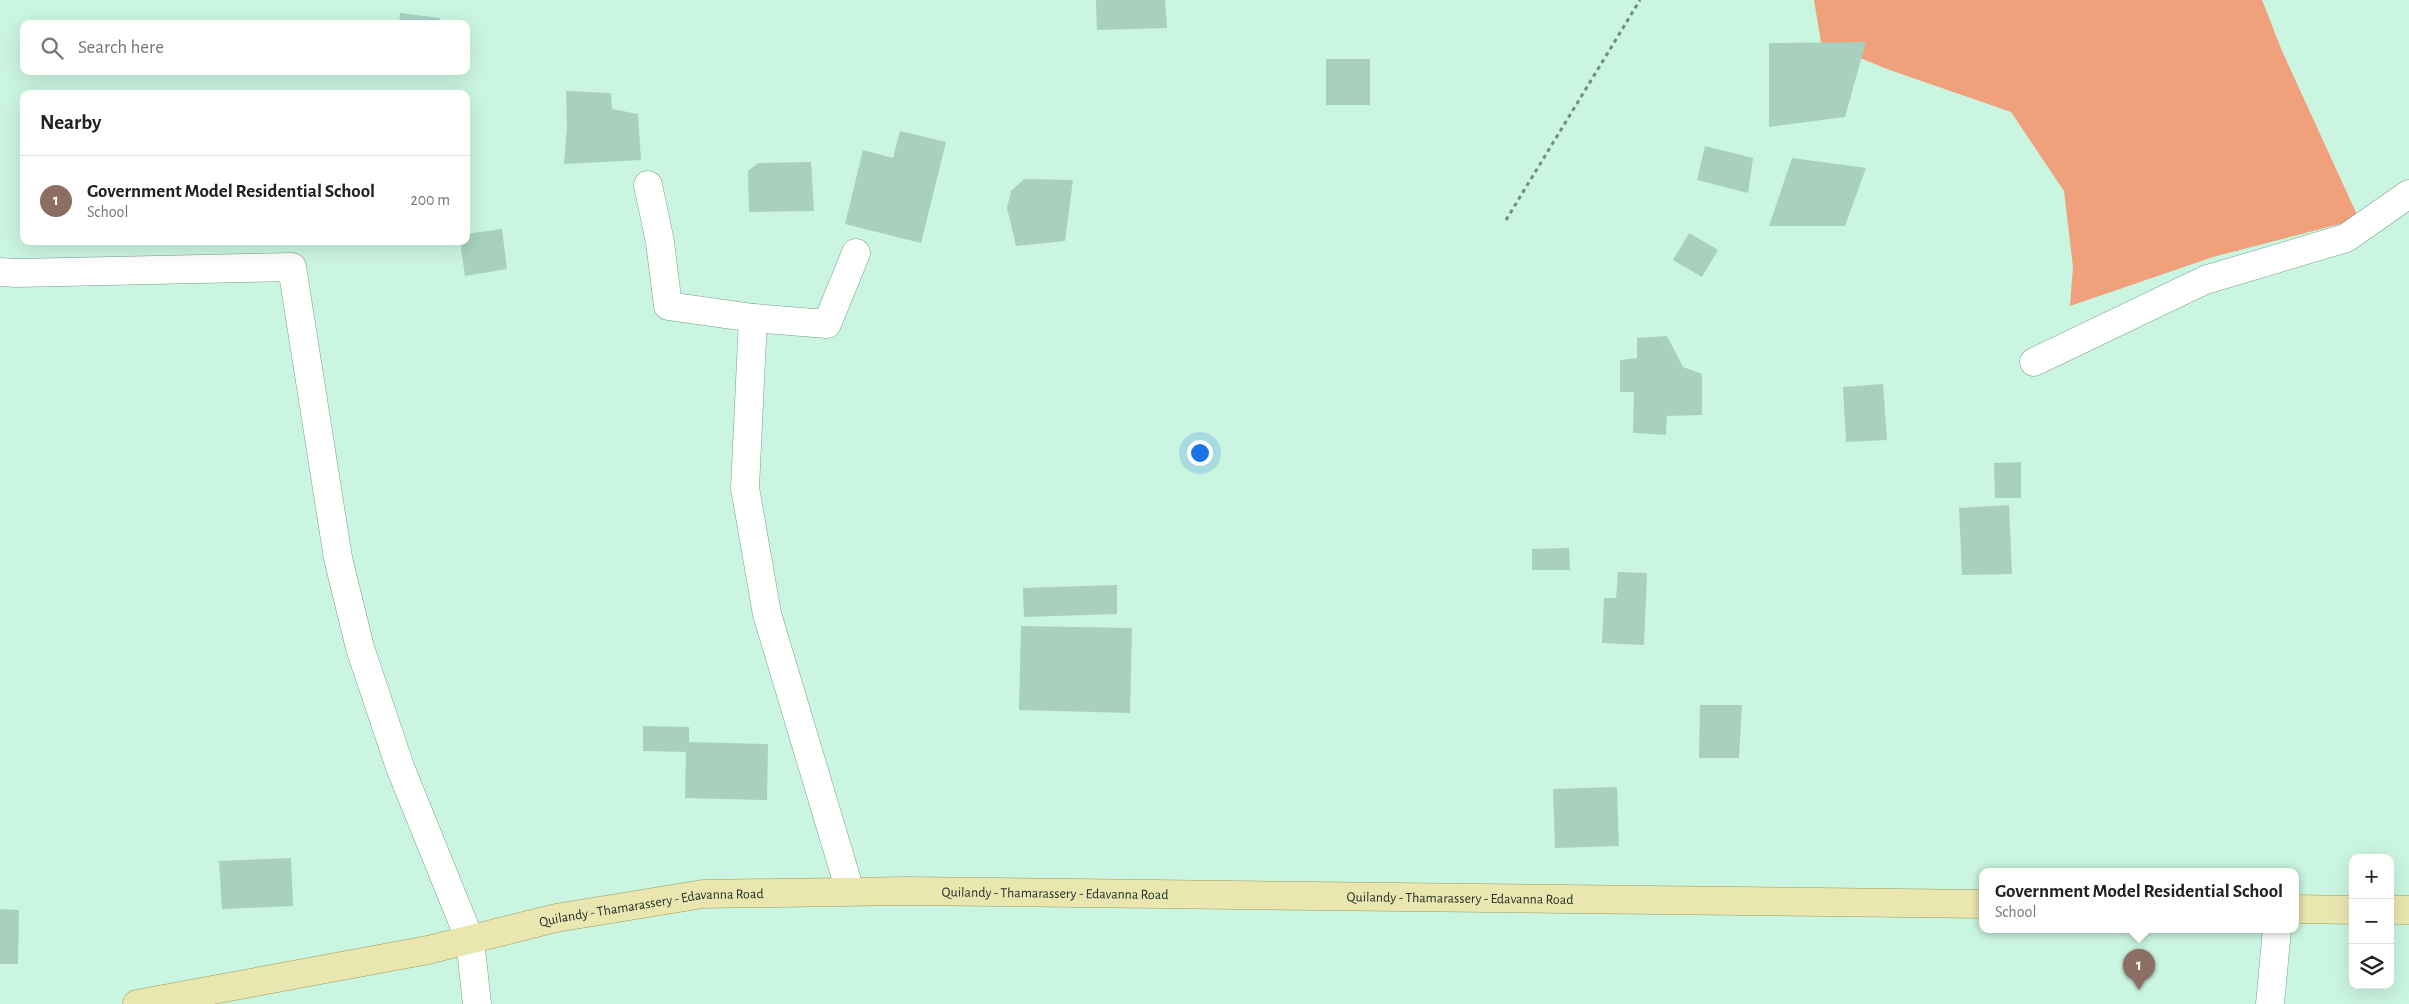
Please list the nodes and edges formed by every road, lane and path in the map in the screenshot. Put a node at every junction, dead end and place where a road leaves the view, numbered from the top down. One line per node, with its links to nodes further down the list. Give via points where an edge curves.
1 (1640, 0): 4 (path)
2 (648, 185): 7 (street, via 660,242 668,306)
3 (2409, 194): 8 (street, via 2346,238 2204,280)
4 (1506, 220)
5 (856, 253): 7 (street, via 827,324)
6 (0, 272): 16 (street, via 292,267 338,558 360,648 400,767)
7 (753, 318): 9 (street, via 745,488 767,614)
8 (2034, 362)
9 (850, 891): 10 (main road, Quilandy - Thamarassery - Edavanna Road); 16 (main road, Quilandy - Thamarassery - Edavanna Road, via 703,894 556,918)
10 (1979, 904)
11 (2299, 909): 12 (main road)
12 (2349, 910)
13 (2394, 910): 14 (main road)
14 (2409, 910)
15 (2277, 933): 19 (street)
16 (470, 940): 17 (main road, Quilandy - Thamarassery - Edavanna Road); 18 (street)
17 (137, 1004)
18 (477, 1004)
19 (2270, 1004)

